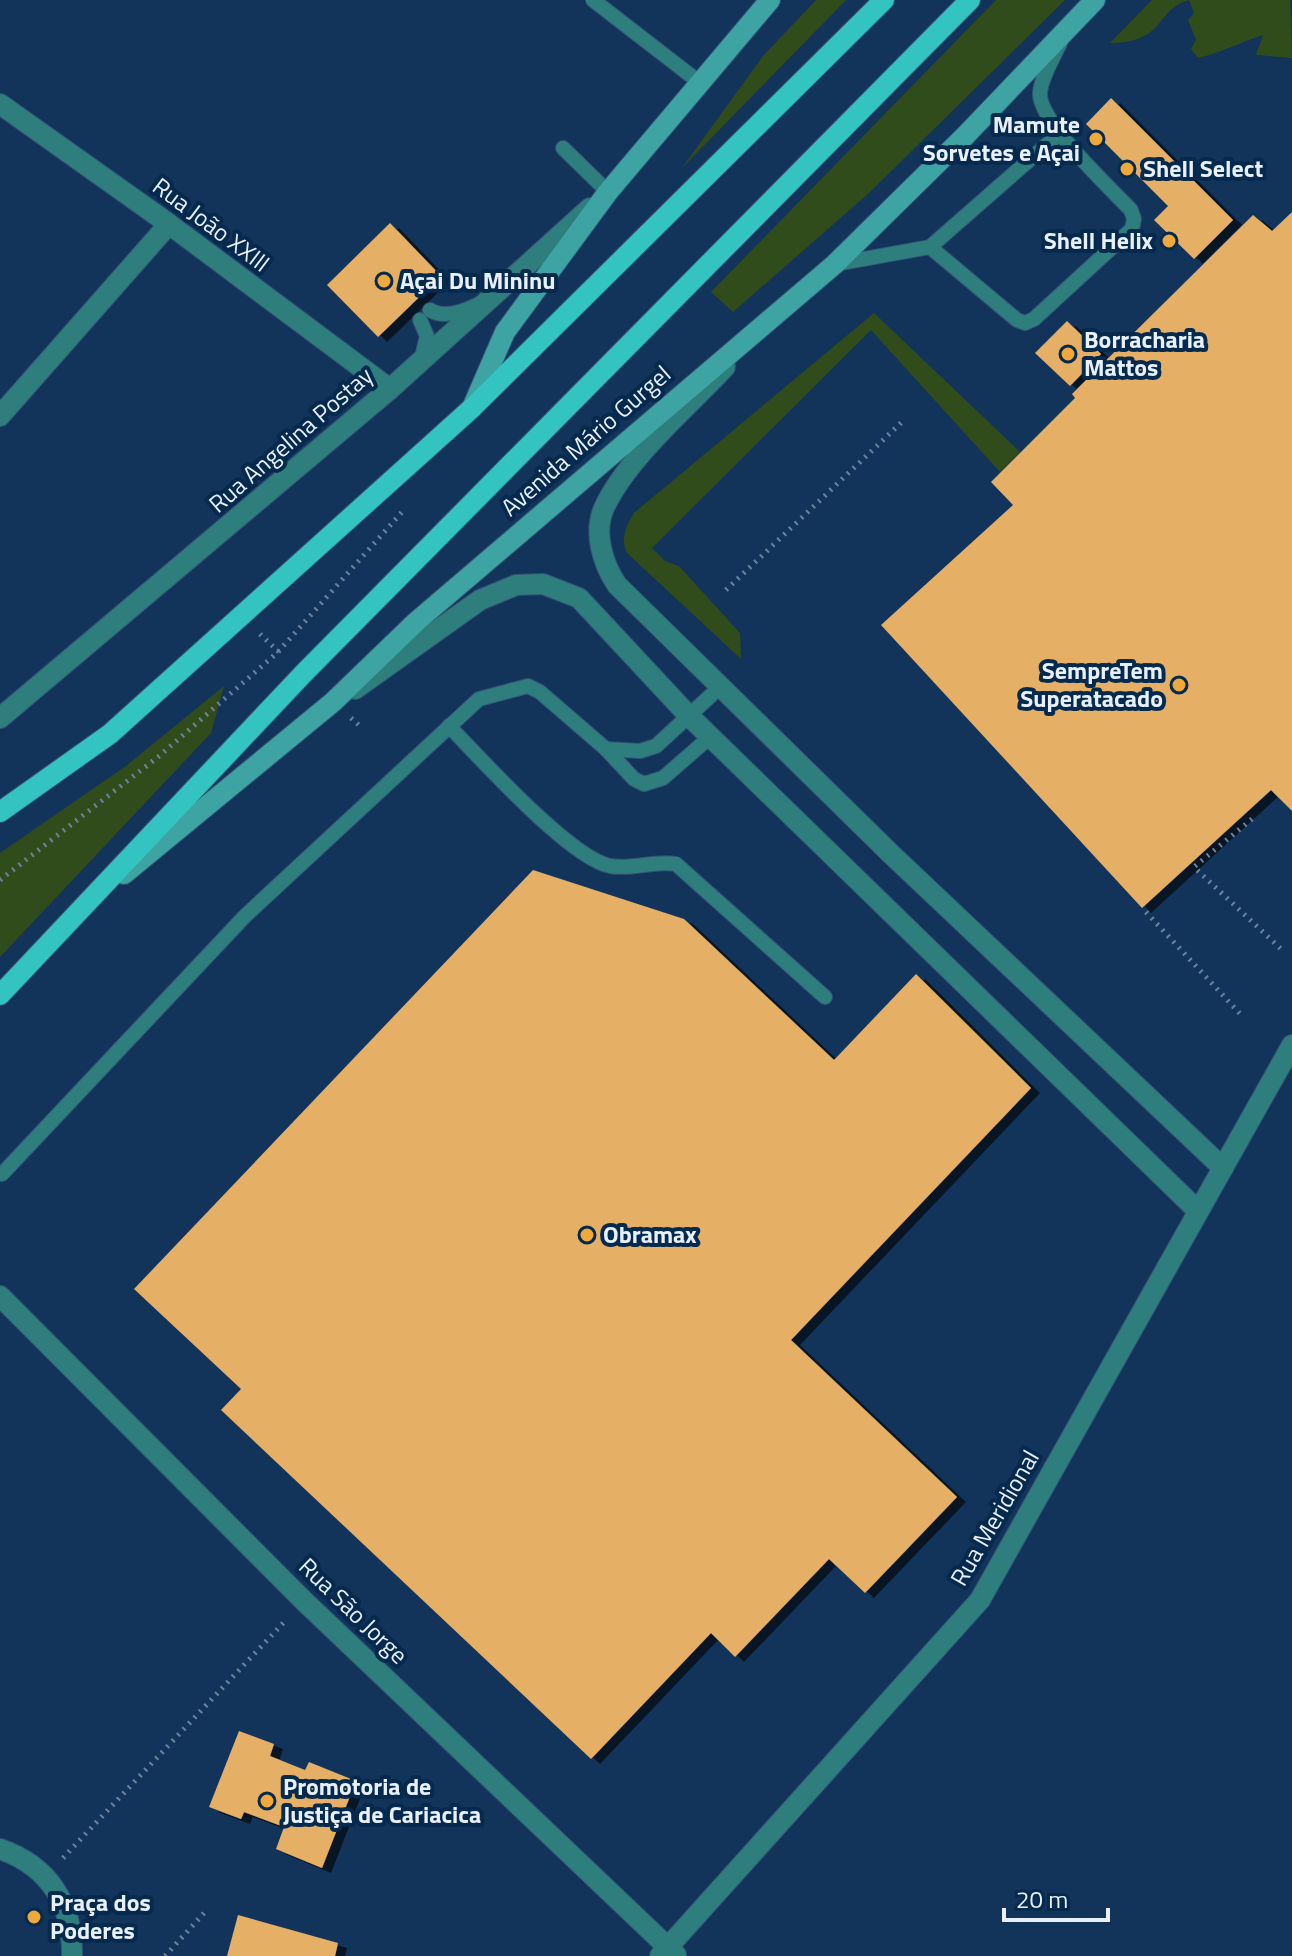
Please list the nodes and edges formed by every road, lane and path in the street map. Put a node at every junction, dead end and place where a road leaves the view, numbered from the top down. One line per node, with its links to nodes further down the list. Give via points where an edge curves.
1 (593, 0): 7 (lane)
2 (770, 0): 7 (main road)
3 (884, 0): 19 (main road)
4 (970, 0): 34 (main road, Avenida Mário Gurgel, via 303,674)
5 (1095, 0): 6 (main road, Avenida Mário Gurgel)
6 (1066, 31): 9 (lane, via 1039,99); 14 (main road, Avenida Mário Gurgel)
7 (699, 82): 11 (main road)
8 (0, 104): 12 (street, Rua João XXIII)
9 (1059, 134): 13 (lane); 13 (lane, via 1134,219 1132,229 1034,319 1017,320)
10 (563, 148): 11 (lane)
11 (608, 192): 15 (street, Rua Angelina Postay); 19 (main road, via 505,332)
12 (169, 224): 18 (street, Rua João XXIII); 20 (street)
13 (930, 247): 14 (lane)
14 (835, 264): 16 (main road, Avenida Mário Gurgel)
15 (490, 299): 17 (street, Rua Angelina Postay); 17 (lane, via 467,310 425,315)
16 (766, 322): 24 (street, via 626,473 601,522 602,553 617,585); 28 (main road, Avenida Mário Gurgel)
17 (421, 360): 18 (street, Rua Angelina Postay)
18 (390, 389): 26 (street, Rua Angelina Postay)
19 (472, 408): 31 (main road, via 110,734)
20 (0, 416)
21 (903, 421): 22 (path)
22 (726, 590)
23 (278, 652): 33 (path, via 158,757)
24 (720, 687): 25 (lane); 41 (street)
25 (689, 716): 28 (street, via 590,607 560,589 530,583 480,600); 29 (street); 30 (lane, via 656,746 640,751)
26 (0, 718)
27 (449, 726): 30 (lane, via 479,699 528,686); 38 (lane, via 578,849 607,865 676,864); 42 (lane, via 245,916)
28 (301, 727): 34 (main road, Avenida Mário Gurgel)
29 (710, 737): 30 (lane, via 663,778 644,784); 43 (street)
30 (606, 749)
31 (0, 812)
32 (1252, 819): 36 (path, via 1194,867)
33 (0, 880)
34 (92, 900): 37 (main road, Avenida Mário Gurgel)
35 (1146, 912): 39 (path)
36 (1282, 950)
37 (0, 995)
38 (825, 997)
39 (1243, 1017)
40 (1292, 1045): 41 (street, Rua Meridional)
41 (1223, 1168): 43 (street, Rua Meridional)
42 (2, 1174)
43 (1197, 1210): 49 (street, Rua Meridional, via 980,1600)
44 (0, 1296): 45 (street, Rua São Jorge)
45 (304, 1601): 47 (path); 49 (street, Rua São Jorge)
46 (0, 1849): 47 (street, via 21,1856)
47 (46, 1876): 50 (street, via 64,1902 73,1932)
48 (205, 1912): 51 (path)
49 (668, 1953)
50 (72, 1956)
51 (165, 1956)

